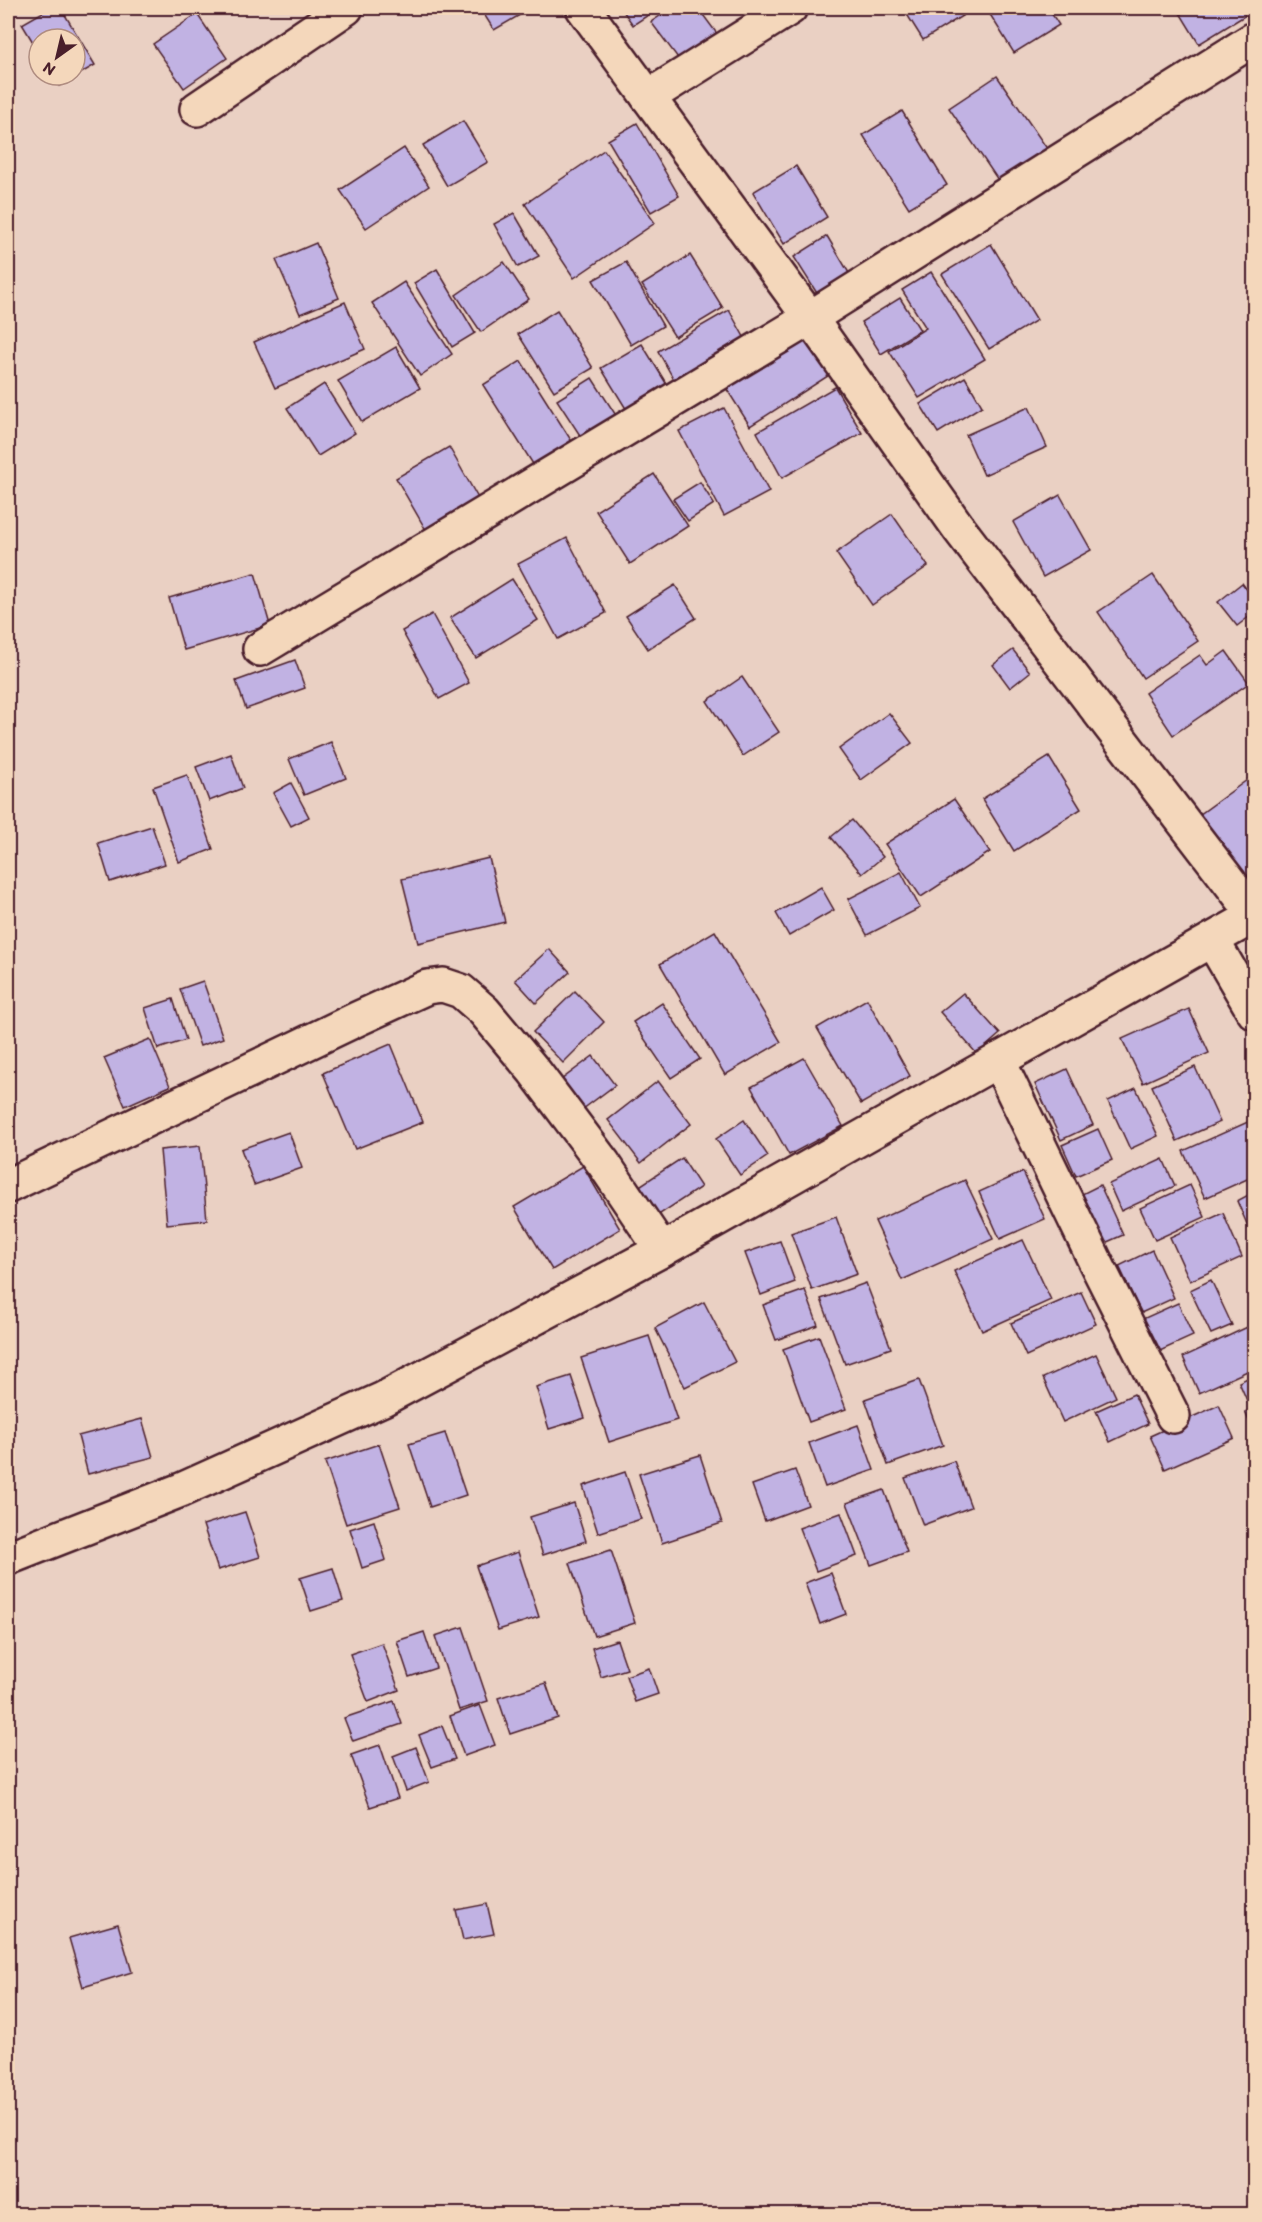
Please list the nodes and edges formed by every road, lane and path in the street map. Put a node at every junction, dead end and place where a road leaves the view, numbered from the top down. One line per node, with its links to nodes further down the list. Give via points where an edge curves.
1 (346, 8): 6 (street)
2 (583, 8): 5 (street)
3 (790, 8): 5 (street)
4 (1254, 39): 7 (street)
5 (648, 97): 7 (street)
6 (197, 109)
7 (810, 318): 8 (street); 9 (street, via 960,530)
8 (260, 649)
9 (1254, 915): 10 (street)
10 (1212, 940): 11 (street); 12 (street)
11 (1254, 1012)
12 (998, 1060): 14 (street); 15 (street)
13 (8, 1186): 14 (street, via 357,1018 427,987 442,985 461,991 484,1011 604,1164)
14 (663, 1250): 16 (street, via 383,1399 181,1490)
15 (1173, 1416)
16 (8, 1558)

